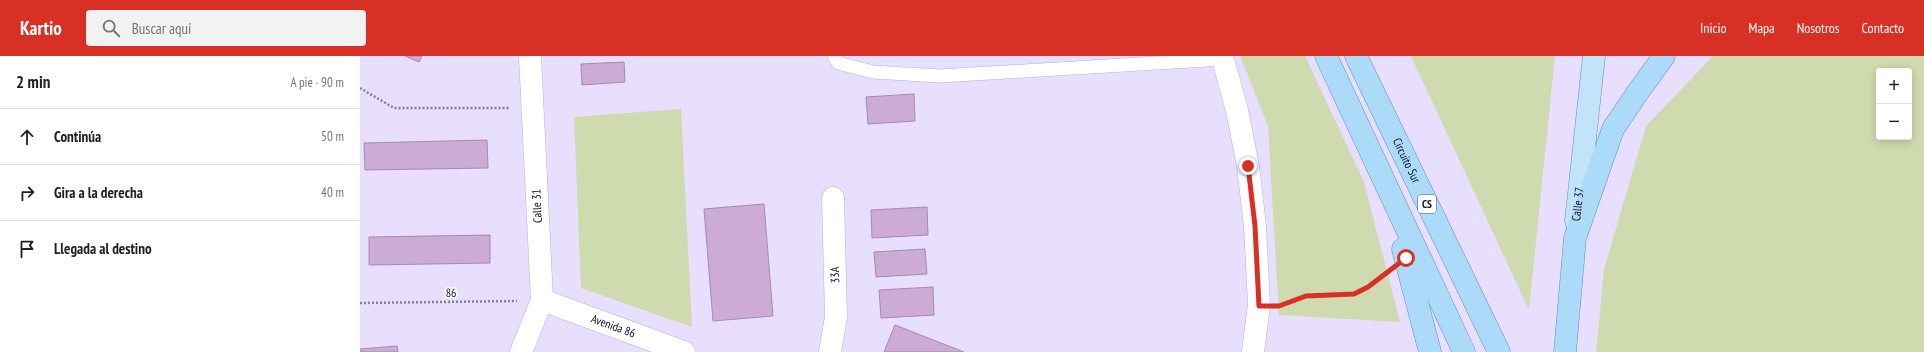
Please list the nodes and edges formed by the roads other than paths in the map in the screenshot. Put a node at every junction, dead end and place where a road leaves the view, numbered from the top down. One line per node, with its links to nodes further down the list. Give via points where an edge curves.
1 (530, 56): 11 (street, Calle 31)
2 (834, 56): 7 (lane, via 838,64 873,72 940,76)
3 (1326, 56): 8 (highway)
4 (1356, 56): 18 (highway, Circuito Sur / CS)
5 (1594, 56): 10 (main road, Calle 37)
6 (1664, 56): 10 (highway, via 1614,129)
7 (1223, 57): 15 (street, via 1248,166 1255,226 1259,306)
8 (1387, 190): 16 (highway); 17 (highway)
9 (833, 198): 14 (street, 33A, via 836,317)
10 (1575, 238): 19 (highway, Calle 37)
11 (542, 300): 12 (street, Calle 31); 13 (street, Avenida 86)
12 (521, 352)
13 (684, 352)
14 (830, 352)
15 (1253, 352)
16 (1430, 352)
17 (1464, 352)
18 (1499, 352)
19 (1565, 352)

